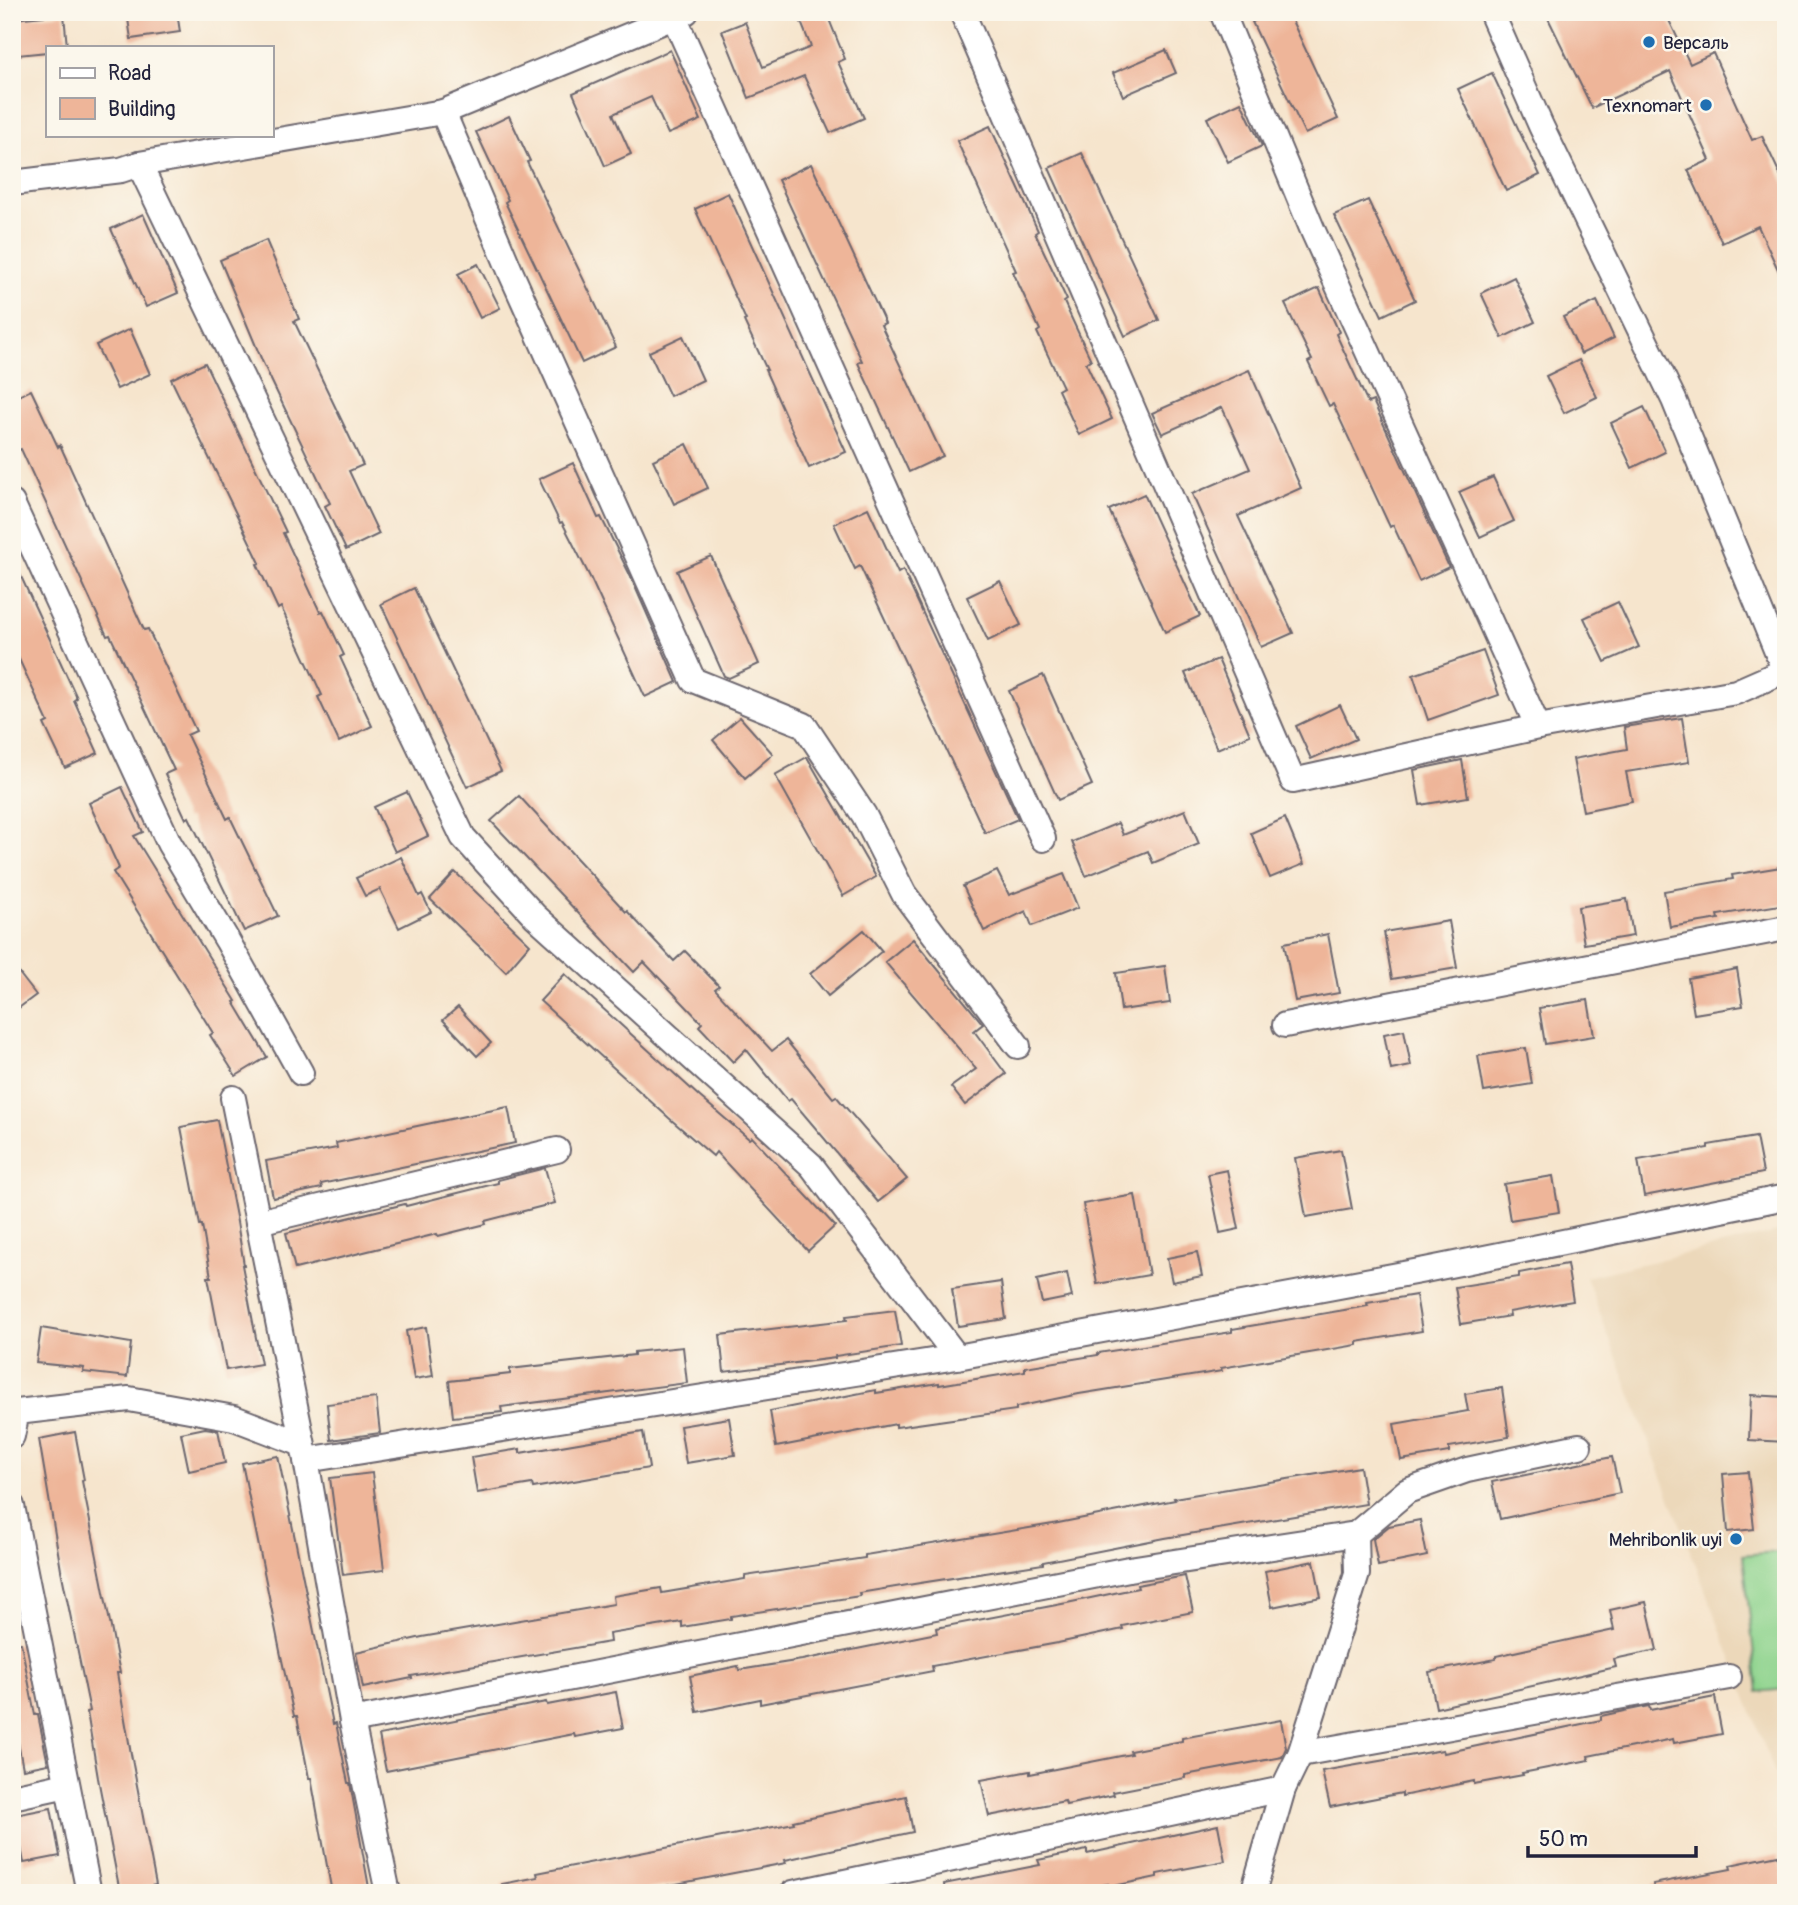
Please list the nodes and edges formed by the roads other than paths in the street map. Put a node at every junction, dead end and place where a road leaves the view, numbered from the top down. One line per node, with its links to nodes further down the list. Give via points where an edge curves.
1 (962, 12): 10 (street, via 1293,780)
2 (1222, 12): 10 (street, via 1313,231)
3 (1491, 12): 9 (street, via 1674,400)
4 (680, 15): 5 (street); 11 (street)
5 (443, 112): 6 (street); 14 (street, via 693,680 804,725 864,815 904,894)
6 (139, 164): 7 (street); 20 (street, via 463,837 535,916 811,1165)
7 (12, 183)
8 (12, 503): 15 (street, via 169,843)
9 (1785, 673): 10 (street, via 1736,692)
10 (1538, 727)
11 (1042, 839)
12 (1786, 928): 13 (street)
13 (1285, 1025)
14 (1018, 1046)
15 (301, 1073)
16 (233, 1098): 19 (street)
17 (557, 1150): 19 (street)
18 (1786, 1197): 20 (street)
19 (258, 1223): 23 (street)
20 (957, 1357): 23 (street)
21 (12, 1436): 23 (street, via 17,1412 129,1399 234,1418)
22 (1578, 1446): 25 (street, via 1468,1470 1407,1491)
23 (304, 1452): 27 (street)
24 (12, 1506): 29 (street)
25 (1356, 1534): 27 (street, via 1129,1569); 28 (street, via 1357,1574)
26 (1729, 1677): 28 (street)
27 (352, 1721): 33 (street)
28 (1300, 1754): 30 (street)
29 (67, 1785): 31 (street); 32 (street)
30 (1283, 1789): 34 (street); 35 (street)
31 (12, 1797)
32 (89, 1893)
33 (388, 1893)
34 (793, 1893)
35 (1253, 1893)

